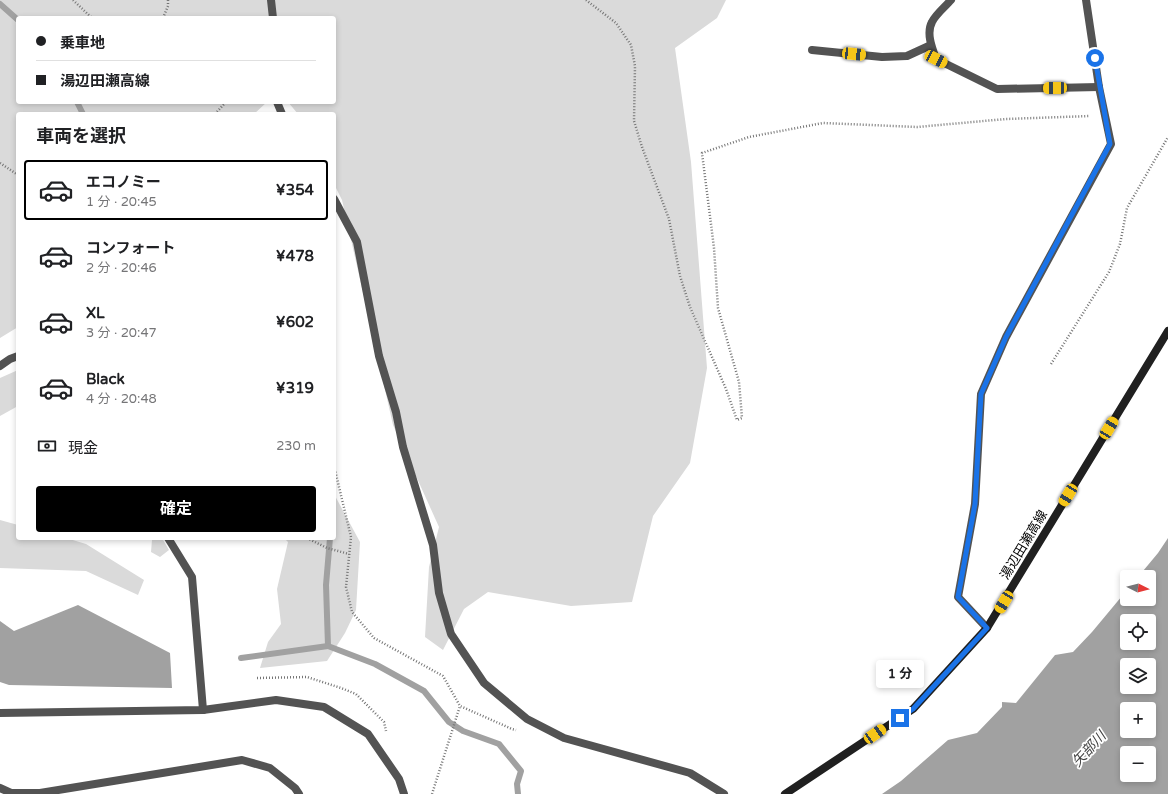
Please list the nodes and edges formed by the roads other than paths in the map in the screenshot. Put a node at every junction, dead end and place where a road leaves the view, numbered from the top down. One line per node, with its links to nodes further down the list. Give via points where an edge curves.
1 (271, 0): 4 (street)
2 (951, 0): 5 (street, via 932,22)
3 (1086, 0): 7 (street)
4 (272, 16)
5 (931, 45): 6 (street, via 907,56 882,57); 7 (street, via 936,59 997,89)
6 (812, 50)
7 (1099, 87): 13 (street, via 1110,144 1006,337 981,394 975,504 958,597)
8 (336, 203): 19 (street, via 357,242 379,356 433,545 439,593 451,634 484,683 527,719 564,738 690,773)
9 (1168, 331): 13 (main road, 湯辺田瀬高線)
10 (16, 357): 11 (street)
11 (0, 366)
12 (169, 540): 14 (street, via 192,577)
13 (987, 628): 20 (main road, 湯辺田瀬高線, via 913,709)
14 (203, 710): 15 (street); 18 (street, via 276,700 324,707 368,734 399,779)
15 (0, 713)
16 (0, 788): 17 (street, via 11,793 40,793 242,760 270,768)
17 (299, 794)
18 (404, 794)
19 (724, 794)
20 (785, 794)

